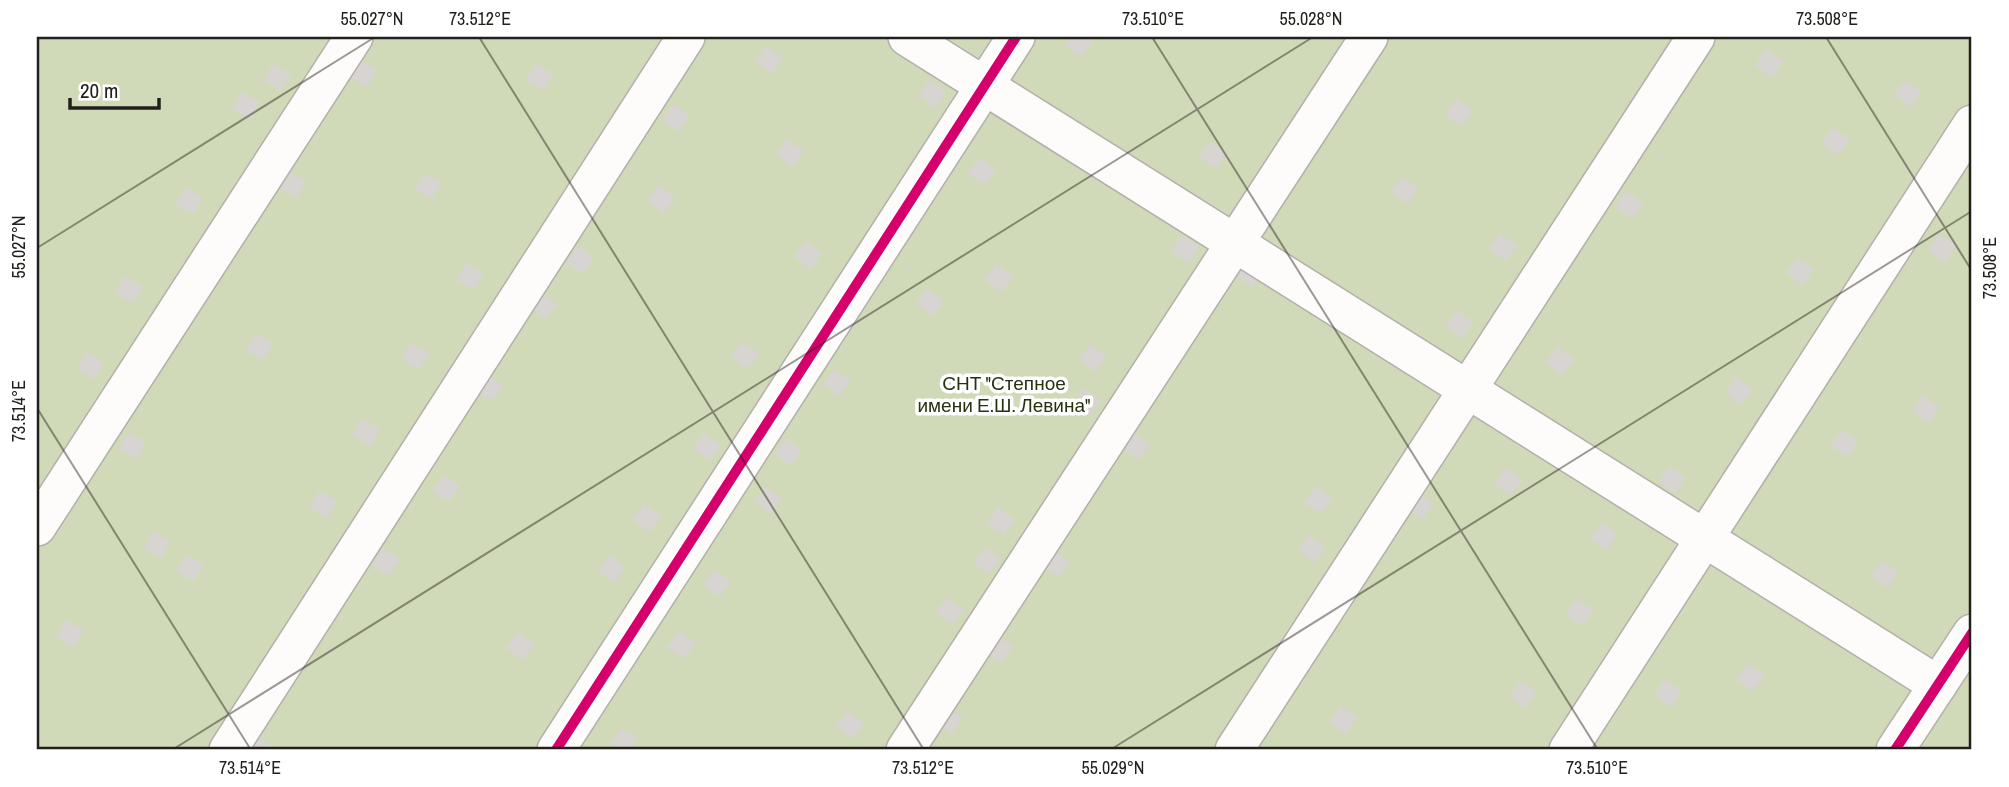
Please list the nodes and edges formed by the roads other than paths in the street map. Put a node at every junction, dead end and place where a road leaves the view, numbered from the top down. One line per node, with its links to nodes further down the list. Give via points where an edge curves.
1 (354, 37): 11 (street)
2 (686, 37): 15 (street)
3 (907, 37): 7 (street)
4 (1016, 37): 7 (street)
5 (1369, 37): 9 (street)
6 (1696, 37): 10 (street)
7 (984, 85): 9 (street); 16 (street)
8 (1972, 124): 12 (street)
9 (1235, 243): 10 (street); 17 (street)
10 (1468, 389): 12 (street); 18 (street)
11 (37, 527)
12 (1705, 538): 14 (street); 19 (street)
13 (1972, 633): 14 (street)
14 (1938, 685): 20 (street)
15 (228, 750)
16 (556, 750)
17 (905, 750)
18 (1234, 750)
19 (1568, 750)
20 (1895, 750)

